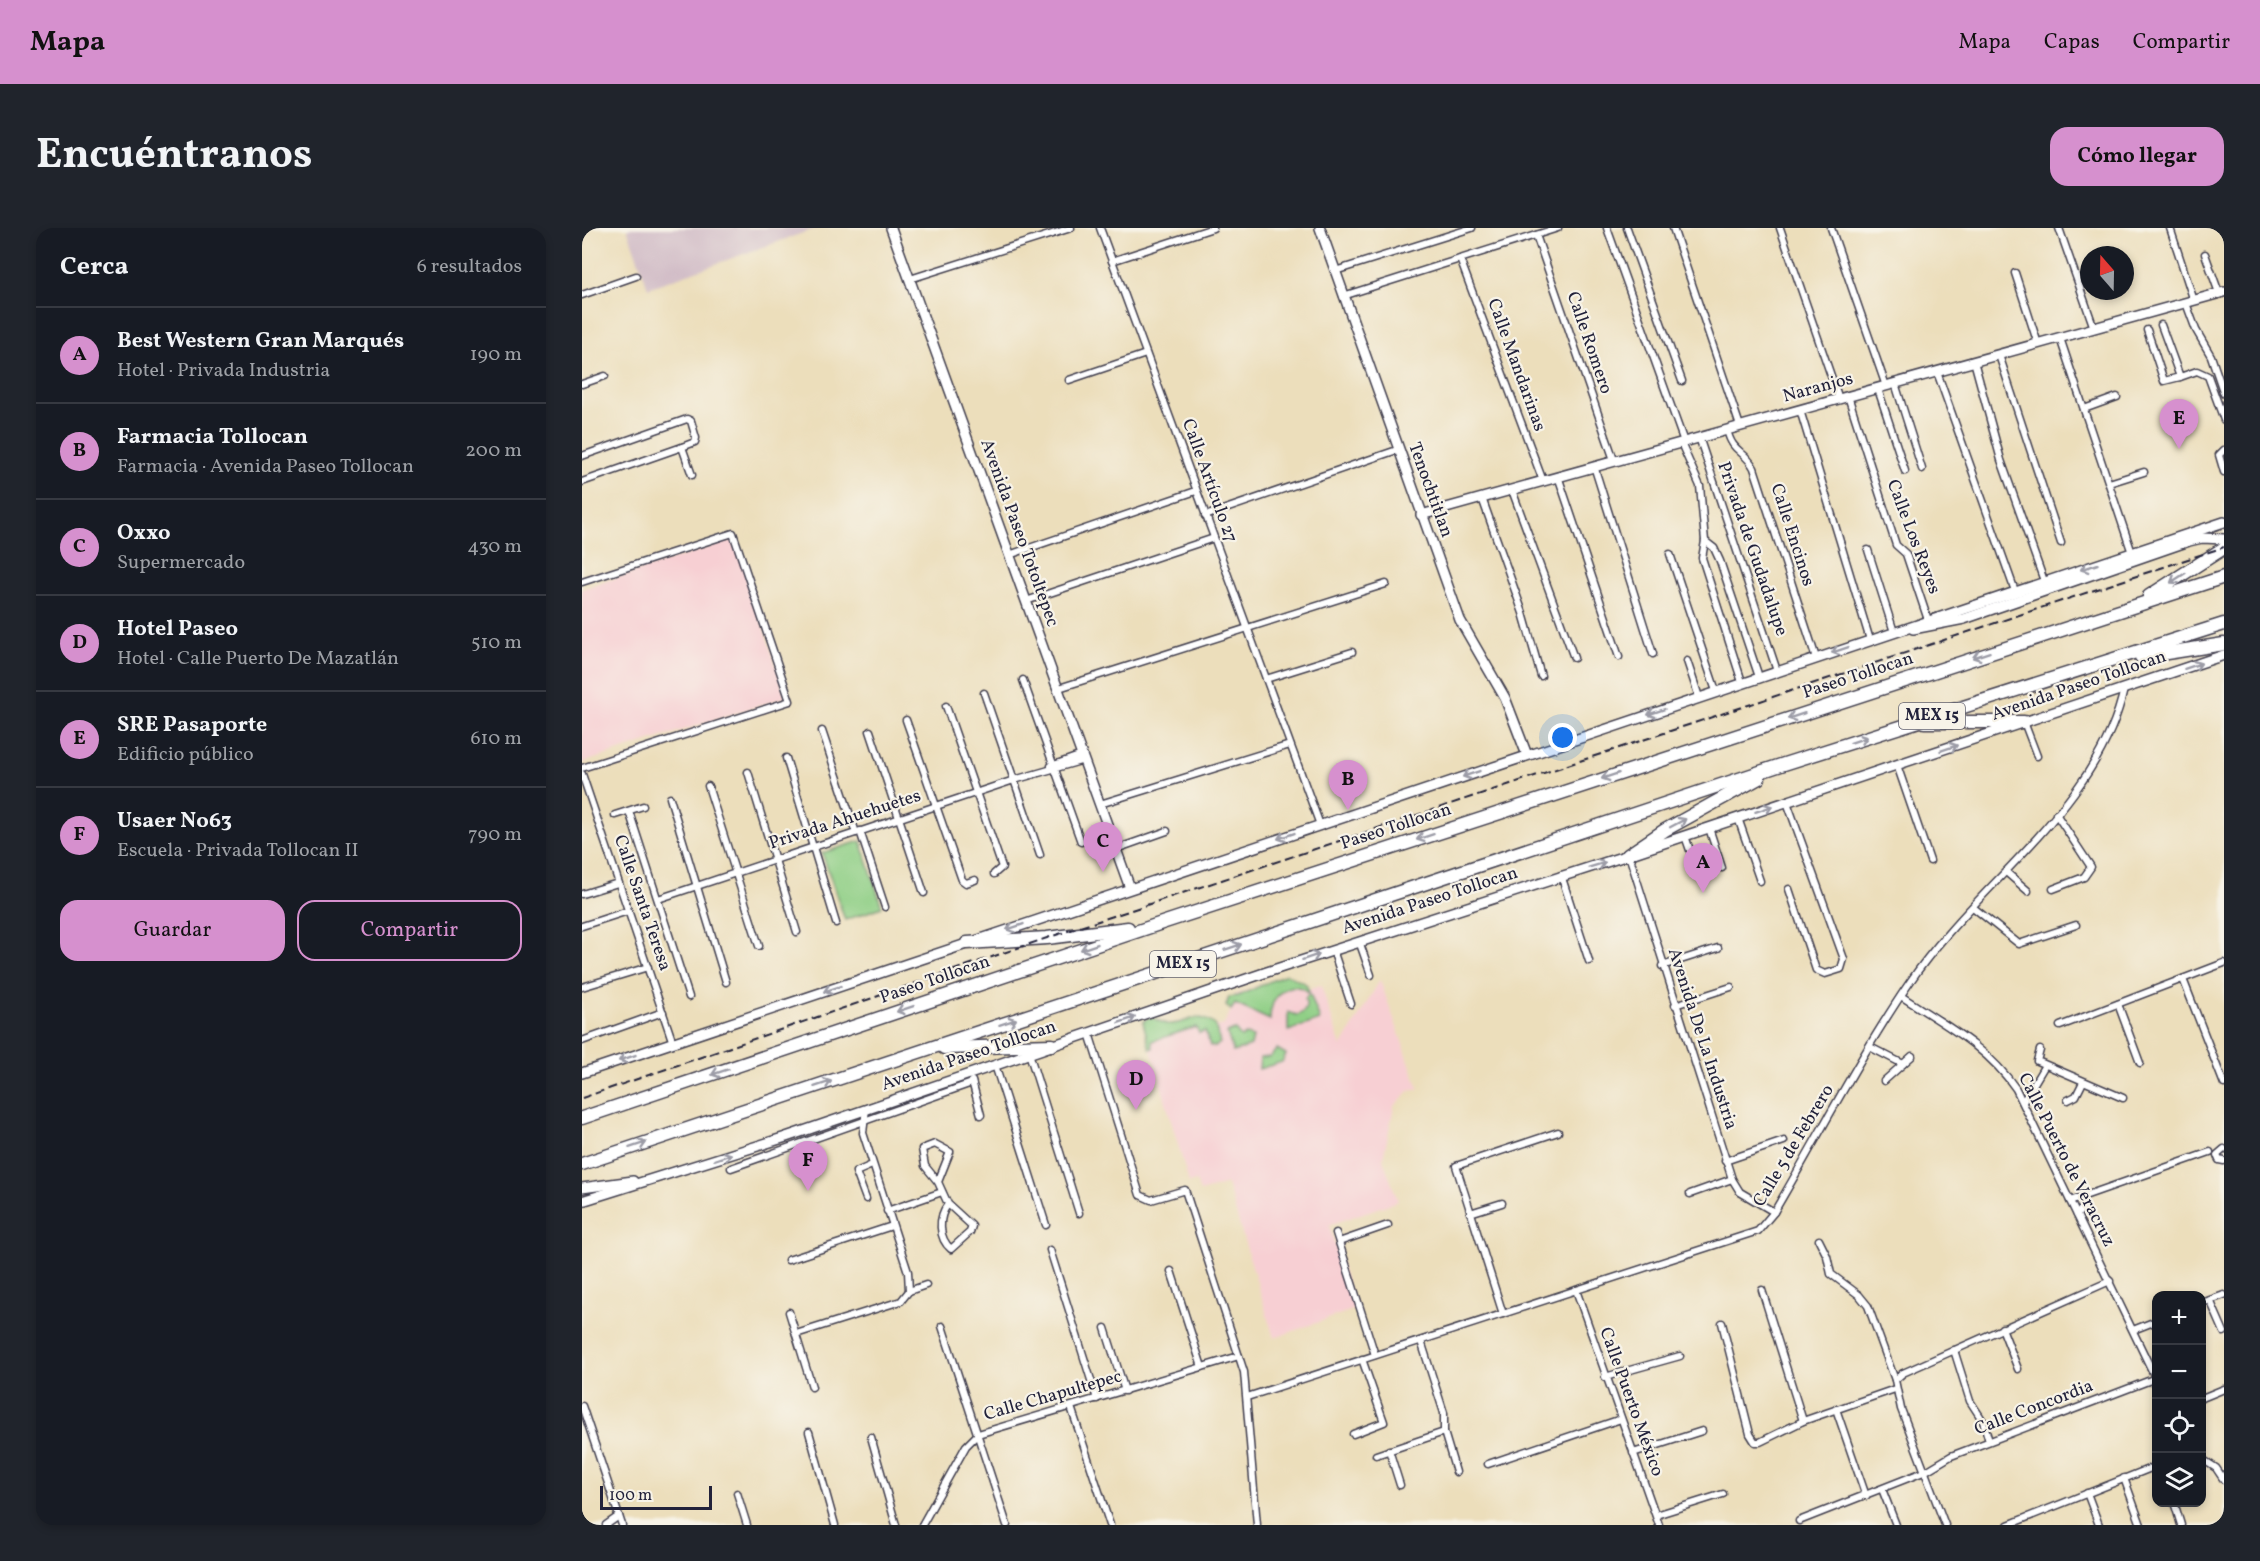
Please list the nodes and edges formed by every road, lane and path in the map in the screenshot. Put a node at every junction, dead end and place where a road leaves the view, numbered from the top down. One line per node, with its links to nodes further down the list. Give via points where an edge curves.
1 (891, 228): 23 (main road, Avenida Paseo Totoltepec)
2 (1071, 228): 23 (street)
3 (1100, 228): 19 (street, Calle Artículo 27)
4 (1214, 228): 19 (street)
5 (1320, 228): 20 (main road, Tenochtitlan)
6 (1472, 228): 15 (street)
7 (1558, 228): 16 (street)
8 (1607, 228): 52 (street)
9 (1628, 228): 40 (street)
10 (1673, 228): 49 (street)
11 (1780, 228): 45 (street, Calle Los Reyes)
12 (1831, 228): 42 (street)
13 (2059, 228): 29 (street)
14 (2170, 228): 27 (street)
15 (1451, 231): 20 (street)
16 (1536, 235): 18 (street); 57 (street, Calle Romero)
17 (2205, 254): 24 (street)
18 (1460, 259): 26 (street); 65 (street, Calle Mandarinas)
19 (1112, 261): 33 (street, Calle Artículo 27)
20 (1335, 271): 26 (main road, Tenochtitlan)
21 (2015, 273): 32 (street)
22 (636, 276): 25 (street)
23 (910, 279): 82 (main road, Avenida Paseo Totoltepec)
24 (2222, 293): 27 (main road, Naranjos)
25 (582, 295)
26 (1343, 296): 54 (main road, Tenochtitlan)
27 (2190, 302): 29 (main road, Naranjos); 43 (street, via 2196,330 2211,356)
28 (2161, 325): 38 (street)
29 (2094, 328): 31 (main road, Naranjos)
30 (2146, 330): 38 (street, via 2164,381)
31 (2060, 338): 32 (main road, Naranjos); 46 (street)
32 (2038, 344): 34 (main road, Naranjos)
33 (1146, 354): 39 (street); 69 (street, Calle Artículo 27)
34 (1999, 355): 35 (main road, Naranjos); 77 (street)
35 (1974, 361): 36 (main road, Naranjos); 84 (street, via 2001,460)
36 (1937, 372): 42 (main road, Naranjos); 87 (street)
37 (605, 376): 41 (street)
38 (2180, 377): 48 (street, via 2197,371 2208,376)
39 (1069, 380)
40 (1682, 381)
41 (582, 384)
42 (1886, 386): 45 (main road, Naranjos); 59 (street); 60 (street)
43 (2224, 394)
44 (2117, 397): 46 (street)
45 (1844, 398): 47 (main road, Naranjos); 90 (street, Calle Los Reyes, via 1896,545 1906,554)
46 (2084, 409): 67 (street)
47 (1800, 410): 49 (main road, Naranjos); 94 (street)
48 (2224, 420)
49 (1740, 426): 50 (main road, Naranjos)
50 (1727, 430): 51 (main road, Naranjos); 101 (street, Calle Encinos, via 1731,445 1754,468)
51 (1699, 437): 52 (main road, Naranjos); 104 (street, Privada de Gudadalupe)
52 (1682, 442): 57 (main road, Naranjos); 76 (street, via 1699,482)
53 (682, 447): 56 (street, via 696,440 689,419); 63 (street); 66 (street)
54 (1397, 450): 71 (main road, Tenochtitlan); 72 (street)
55 (2224, 450): 62 (street, via 2219,455)
56 (582, 456)
57 (1614, 460): 58 (main road, Naranjos)
58 (1594, 466): 64 (main road, Naranjos); 97 (street)
59 (1922, 469)
60 (1905, 471)
61 (2144, 472): 67 (street)
62 (2224, 472)
63 (692, 475)
64 (1558, 477): 65 (main road, Naranjos); 99 (street)
65 (1543, 481): 68 (main road, Naranjos)
66 (582, 482)
67 (2109, 483): 80 (street)
68 (1512, 490): 70 (main road, Naranjos); 100 (street)
69 (1196, 491): 72 (street, Calle Artículo 27); 82 (street)
70 (1482, 498): 71 (main road, Naranjos); 105 (street, via 1523,613)
71 (1421, 515): 122 (main road, Tenochtitlan, via 1460,620 1505,698)
72 (1205, 516): 74 (street, Calle Artículo 27)
73 (2224, 522): 80 (main road)
74 (1214, 538): 88 (street); 92 (street, Calle Artículo 27)
75 (2224, 539): 93 (main road, via 2188,542 1946,624)
76 (1705, 541): 106 (street, via 1720,561); 109 (street, via 1702,558)
77 (2061, 543)
78 (2224, 548): 89 (highway, one-way to 89)
79 (1868, 550): 93 (street)
80 (2132, 553): 84 (main road, one-way to 84)
81 (1670, 554): 112 (street)
82 (1009, 555): 88 (main road, Avenida Paseo Totoltepec)
83 (2224, 577): 89 (highway, Paseo Tollocan / MEX 15)
84 (2044, 581): 87 (main road)
85 (582, 582): 129 (street, via 733,533 790,701)
86 (1386, 584): 92 (street)
87 (2015, 591): 90 (main road)
88 (1026, 601): 110 (main road, Avenida Paseo Totoltepec)
89 (2131, 606): 177 (highway, Paseo Tollocan / MEX 15, one-way to 177)
90 (1928, 620): 93 (main road)
91 (2224, 624): 103 (highway, MEX 15)
92 (1247, 627): 107 (street, Calle Artículo 27); 110 (street)
93 (1895, 631): 94 (main road)
94 (1870, 640): 101 (main road, one-way to 101)
95 (2224, 644): 103 (highway)
96 (1352, 652): 107 (street)
97 (1653, 654)
98 (2224, 655): 111 (main road, Avenida Paseo Tollocan, one-way to 98)
99 (1618, 657)
100 (1574, 658)
101 (1816, 658): 104 (main road)
102 (1687, 661): 114 (street)
103 (2081, 669): 117 (highway, MEX 15)
104 (1777, 671): 106 (main road)
105 (1540, 676)
106 (1759, 677): 109 (main road)
107 (1266, 679): 121 (street, Calle Artículo 27)
108 (1023, 680): 128 (street)
109 (1742, 682): 112 (main road)
110 (1059, 688): 124 (main road, Avenida Paseo Totoltepec)
111 (2124, 689): 118 (main road, Avenida Paseo Tollocan); 141 (street, Calle 5 de Febrero, via 2119,715 2109,735)
112 (1716, 691): 114 (main road)
113 (984, 693): 132 (street)
114 (1699, 697): 122 (main road, one-way to 122)
115 (946, 706): 134 (street)
116 (906, 720): 138 (street)
117 (1914, 722): 118 (highway); 126 (highway, MEX 15, one-way to 117)
118 (2024, 722): 123 (street); 127 (main road, Avenida Paseo Tollocan, one-way to 118)
119 (870, 730): 143 (street)
120 (822, 731): 148 (street)
121 (1290, 745): 137 (street); 145 (street, Calle Artículo 27)
122 (1527, 755): 145 (main road, one-way to 145)
123 (2037, 756)
124 (1083, 757): 128 (street, Privada Ahuehuetes); 137 (main road, Avenida Paseo Totoltepec)
125 (786, 758): 151 (street)
126 (1784, 764): 154 (highway, one-way to 126, via 1665,830); 208 (highway, MEX 15, one-way to 126)
127 (1897, 765): 136 (main road, Avenida Paseo Tollocan); 156 (street)
128 (1054, 767): 132 (street, Privada Ahuehuetes); 150 (street)
129 (582, 768)
130 (748, 772): 155 (street)
131 (582, 774): 165 (street, Calle Santa Teresa)
132 (1014, 780): 134 (street, Privada Ahuehuetes); 153 (street)
133 (708, 786): 159 (street)
134 (975, 792): 138 (street, Privada Ahuehuetes); 160 (street, via 1002,867)
135 (670, 798): 166 (street)
136 (1787, 802): 144 (main road, Avenida Paseo Tollocan, one-way to 136); 168 (street, via 1844,958 1841,969 1825,974 1816,970)
137 (1100, 804): 152 (main road, Avenida Paseo Totoltepec)
138 (936, 805): 143 (street, Privada Ahuehuetes); 163 (street, via 963,880)
139 (643, 806): 140 (street)
140 (629, 811): 142 (street); 173 (street)
141 (2056, 814): 158 (street, Calle 5 de Febrero); 169 (street, via 2090,863 2090,872)
142 (615, 815)
143 (898, 818): 148 (street, Privada Ahuehuetes); 171 (street)
144 (1738, 818): 146 (main road, Avenida Paseo Tollocan); 164 (street)
145 (1320, 825): 167 (main road, one-way to 167)
146 (1709, 828): 149 (main road, Avenida Paseo Tollocan); 157 (street)
147 (1167, 831): 152 (street)
148 (858, 832): 151 (street, Privada Ahuehuetes); 174 (street)
149 (1684, 836): 154 (main road, Avenida Paseo Tollocan); 162 (street)
150 (1081, 842)
151 (813, 847): 155 (street, Privada Ahuehuetes); 178 (street)
152 (1116, 849): 167 (main road, Avenida Paseo Totoltepec)
153 (1040, 855)
154 (1629, 855): 161 (main road, Avenida Paseo Tollocan, one-way to 154); 189 (street, Avenida De La Industria)
155 (774, 859): 159 (street, Privada Ahuehuetes); 181 (street)
156 (1930, 861)
157 (1722, 868)
158 (2006, 872): 170 (street); 175 (street, Calle 5 de Febrero)
159 (736, 873): 166 (street, Privada Ahuehuetes); 184 (street)
160 (994, 874)
161 (1561, 875): 182 (main road, Avenida Paseo Tollocan); 187 (street)
162 (1699, 876)
163 (975, 880)
164 (1760, 881)
165 (618, 883): 172 (street); 176 (street, Calle Santa Teresa)
166 (696, 886): 173 (street, Privada Ahuehuetes); 193 (street)
167 (1130, 888): 183 (main road, one-way to 183)
168 (1790, 889)
169 (2053, 889)
170 (2028, 891)
171 (924, 893)
172 (582, 894)
173 (658, 899): 197 (street)
174 (885, 907)
175 (1974, 908): 179 (street, via 2019,944); 196 (street, Calle 5 de Febrero, via 1920,968)
176 (628, 911): 180 (street); 190 (street, Calle Santa Teresa)
177 (1165, 922): 183 (highway, via 1047,938); 228 (highway, Paseo Tollocan / MEX 15, one-way to 228)
178 (836, 923)
179 (2076, 925)
180 (582, 926)
181 (797, 932)
182 (1359, 941): 186 (main road, Avenida Paseo Tollocan); 191 (street)
183 (967, 943): 205 (main road, one-way to 205)
184 (759, 946)
185 (1718, 948): 189 (street)
186 (1333, 950): 198 (street); 203 (main road, Avenida Paseo Tollocan, one-way to 186)
187 (1589, 961)
188 (2224, 963): 192 (street)
189 (1662, 966): 200 (street, Avenida De La Industria)
190 (648, 967): 194 (street); 201 (street, Calle Santa Teresa)
191 (1371, 975)
192 (2183, 979): 199 (street); 221 (street)
193 (726, 982)
194 (582, 987)
195 (1731, 987): 200 (street)
196 (1901, 996): 207 (street, Calle 5 de Febrero); 224 (street, Calle Puerto de Veracruz, via 1983,1051 2006,1075)
197 (689, 997)
198 (1351, 1004)
199 (2118, 1004): 202 (street); 212 (street)
200 (1675, 1005): 236 (street, Avenida De La Industria)
201 (663, 1012): 204 (street); 205 (street, Calle Santa Teresa)
202 (2060, 1026)
203 (1089, 1033): 206 (main road, Avenida Paseo Tollocan); 288 (street, via 1138,1191 1148,1200 1185,1190)
204 (582, 1041)
205 (673, 1042): 216 (main road, one-way to 216)
206 (1052, 1046): 208 (highway); 210 (main road, Avenida Paseo Tollocan)
207 (1870, 1047): 213 (street); 254 (street, Calle 5 de Febrero)
208 (928, 1048): 238 (highway, MEX 15, one-way to 208)
209 (2040, 1050): 215 (street, via 2037,1061)
210 (1029, 1053): 214 (main road, Avenida Paseo Tollocan); 255 (street)
211 (1912, 1056): 213 (street)
212 (2140, 1063)
213 (1903, 1064): 218 (street)
214 (995, 1065): 217 (main road, Avenida Paseo Tollocan); 258 (street)
215 (2045, 1065): 219 (street); 224 (street)
216 (582, 1073)
217 (972, 1073): 220 (street); 225 (main road, Avenida Paseo Tollocan)
218 (1884, 1081)
219 (2083, 1082): 222 (street); 223 (street)
220 (972, 1083): 226 (street); 229 (street)
221 (2224, 1084)
222 (2123, 1098)
223 (2068, 1100)
224 (2023, 1102): 250 (street, Calle Puerto de Veracruz)
225 (866, 1109): 227 (main road, Avenida Paseo Tollocan); 229 (street)
226 (981, 1115)
227 (844, 1117): 230 (street); 242 (main road, Avenida Paseo Tollocan, one-way to 227)
228 (582, 1118)
229 (865, 1120): 230 (street); 232 (street)
230 (853, 1125): 232 (street); 240 (street)
231 (1558, 1132): 256 (street, via 1456,1166)
232 (862, 1133): 239 (street)
233 (1784, 1141): 236 (street)
234 (2224, 1149): 237 (street, via 2217,1155)
235 (2210, 1152): 247 (street)
236 (1725, 1161): 241 (street, Avenida De La Industria)
237 (2224, 1161)
238 (582, 1164)
239 (872, 1165): 248 (street, via 856,1173); 253 (street)
240 (731, 1168)
241 (1732, 1179): 246 (street); 254 (street, Avenida De La Industria, via 1740,1192)
242 (647, 1180): 244 (main road, Avenida Paseo Tollocan); 249 (main road, Avenida Paseo Tollocan)
243 (938, 1182): 243 (street, via 950,1154 935,1144 924,1148 921,1154); 245 (street)
244 (582, 1188)
245 (942, 1192): 252 (street); 253 (street)
246 (1690, 1194)
247 (2084, 1197): 250 (street); 257 (street)
248 (866, 1199)
249 (582, 1201)
250 (2070, 1202): 257 (street, Calle Puerto de Veracruz)
251 (1502, 1203): 256 (street)
252 (948, 1204): 252 (street, via 940,1225 951,1250 972,1226)
253 (887, 1211): 260 (street)
254 (1774, 1212): 269 (street, Calle 5 de Febrero, via 1750,1235)
255 (1079, 1213)
256 (1470, 1213): 276 (street)
257 (2077, 1215): 267 (street, Calle Puerto de Veracruz)
258 (1046, 1225)
259 (1388, 1225): 263 (street)
260 (892, 1226): 265 (street); 271 (street, via 908,1272)
261 (1335, 1233): 263 (street)
262 (1819, 1240): 295 (street, via 1831,1275 1868,1306)
263 (1339, 1242): 287 (street)
264 (1050, 1251): 303 (street)
265 (788, 1260)
266 (1171, 1271): 291 (street)
267 (2110, 1281): 281 (street); 282 (street, Calle Puerto de Veracruz)
268 (926, 1285): 271 (street)
269 (1576, 1290): 276 (street, Calle 5 de Febrero); 294 (street, Calle Puerto México)
270 (1762, 1290): 308 (street)
271 (909, 1291): 284 (street, via 901,1300)
272 (2224, 1294): 273 (street)
273 (2210, 1300): 274 (street); 283 (street)
274 (2206, 1302)
275 (789, 1312): 284 (street)
276 (1503, 1314): 285 (street, Calle 5 de Febrero)
277 (1722, 1323): 308 (street, via 1753,1440 1761,1442)
278 (2152, 1323): 282 (street)
279 (942, 1326): 312 (street)
280 (1105, 1328): 300 (street)
281 (2002, 1328): 286 (street); 292 (street)
282 (2133, 1330): 293 (street, Calle Puerto de Veracruz)
283 (2224, 1332)
284 (796, 1334): 297 (street)
285 (1421, 1341): 287 (street, Calle 5 de Febrero); 311 (street, via 1444,1413)
286 (1954, 1350): 295 (street); 315 (street, via 1970,1401 1983,1420)
287 (1376, 1355): 290 (street, Calle 5 de Febrero)
288 (1239, 1356): 291 (street, Calle Chapultepec); 302 (street)
289 (1680, 1356): 294 (street)
290 (1362, 1359): 302 (street, Calle 5 de Febrero); 313 (street, via 1384,1422)
291 (1202, 1367): 300 (street, Calle Chapultepec)
292 (2018, 1369)
293 (2152, 1370)
294 (1605, 1377): 307 (street, Calle Puerto México)
295 (1895, 1380): 298 (street)
296 (2152, 1380): 315 (street, Calle Concordia)
297 (812, 1387)
298 (1895, 1389): 306 (street); 322 (street)
299 (2224, 1389): 301 (street)
300 (1125, 1390): 303 (street, Calle Chapultepec)
301 (2206, 1396)
302 (1247, 1397): 345 (street)
303 (1097, 1399): 304 (street, Calle Chapultepec)
304 (1071, 1407): 312 (street, Calle Chapultepec); 344 (street)
305 (582, 1409): 334 (street)
306 (1836, 1409): 308 (street); 331 (street)
307 (1621, 1419): 317 (street, Calle Puerto México); 320 (street)
308 (1803, 1421)
309 (1702, 1431): 317 (street)
310 (809, 1432): 340 (street)
311 (1444, 1432): 316 (street); 323 (street)
312 (978, 1434): 342 (street, Calle Chapultepec, via 966,1446); 343 (street)
313 (1353, 1434)
314 (871, 1437): 341 (street)
315 (1989, 1441): 322 (street, Calle Concordia, via 1944,1459)
316 (1389, 1450): 318 (street); 326 (street)
317 (1633, 1453): 333 (street, Calle Puerto México)
318 (1376, 1455)
319 (2206, 1461): 325 (street, via 2216,1467)
320 (1488, 1464)
321 (2152, 1468): 324 (street)
322 (1926, 1471): 327 (street, Calle Concordia); 348 (street)
323 (1456, 1472)
324 (2124, 1478): 329 (street); 351 (street)
325 (2224, 1480)
326 (1400, 1485)
327 (1882, 1489): 331 (street, Calle Concordia); 347 (street)
328 (737, 1493): 339 (street)
329 (2087, 1493): 336 (street); 350 (street)
330 (1723, 1494): 333 (street)
331 (1866, 1496): 335 (street, Calle Concordia)
332 (2175, 1507): 352 (street)
333 (1656, 1515): 346 (street, Calle Puerto México)
334 (619, 1516): 337 (street); 338 (street)
335 (1799, 1521)
336 (2024, 1522): 349 (street)
337 (606, 1525)
338 (622, 1525)
339 (747, 1525)
340 (834, 1525)
341 (896, 1525)
342 (922, 1525)
343 (1007, 1525)
344 (1110, 1525)
345 (1257, 1525)
346 (1659, 1525)
347 (1896, 1525)
348 (1945, 1525)
349 (2008, 1525)
350 (2099, 1525)
351 (2141, 1525)
352 (2181, 1525)

